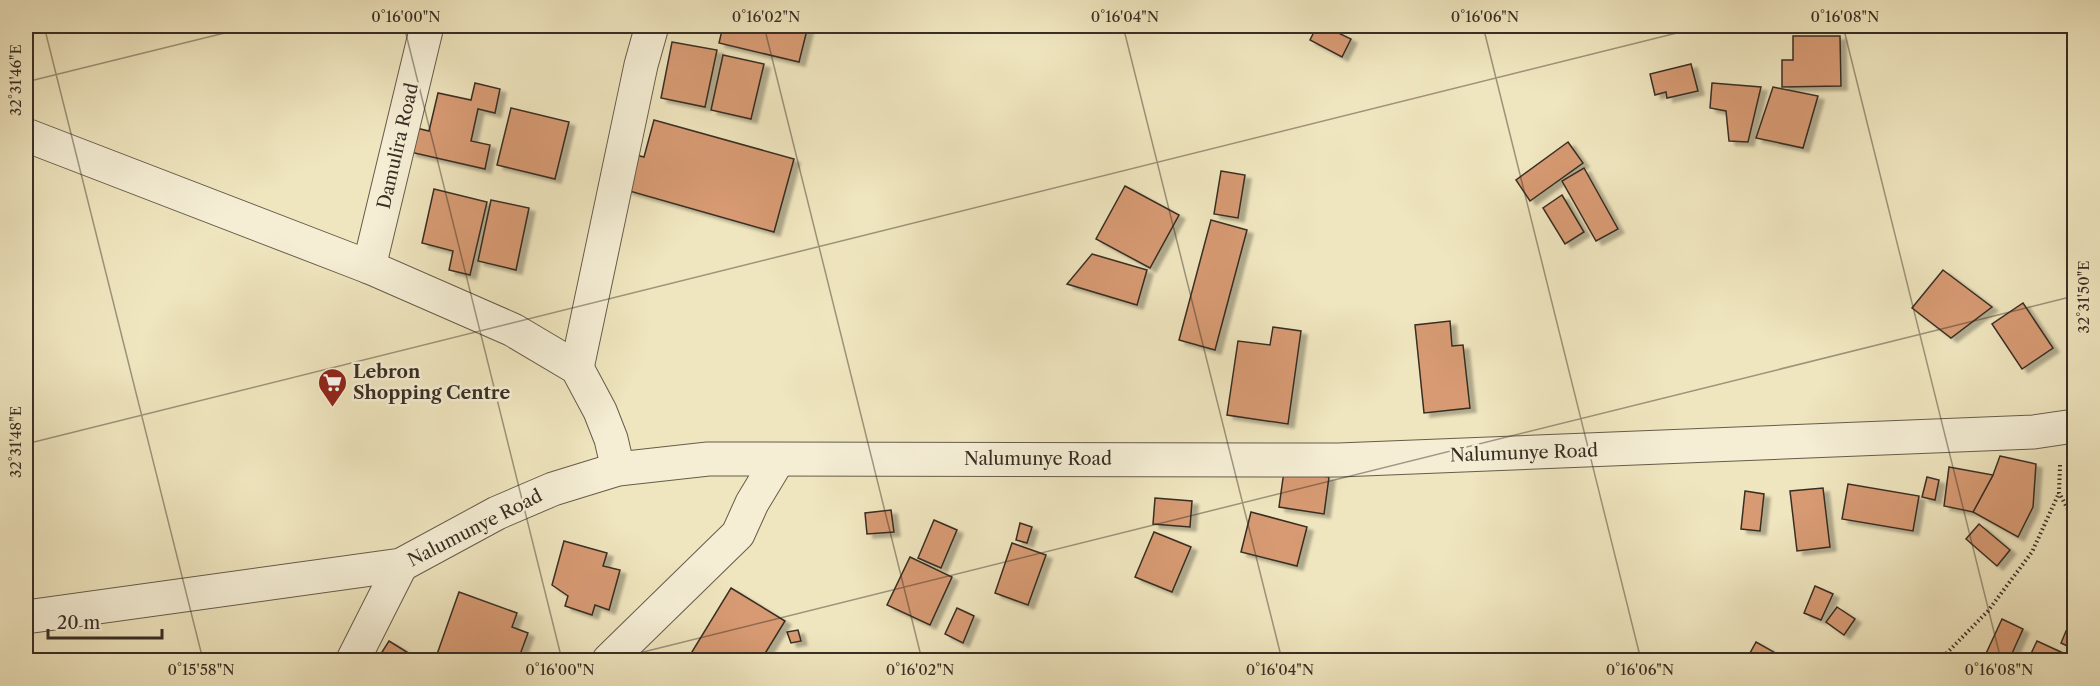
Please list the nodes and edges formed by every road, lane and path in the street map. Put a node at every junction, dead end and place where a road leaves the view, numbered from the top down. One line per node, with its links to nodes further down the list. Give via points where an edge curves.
1 (427, 26): 4 (street, Damulira Road)
2 (652, 26): 5 (street)
3 (26, 135): 4 (street)
4 (369, 267): 5 (street, via 513,330)
5 (577, 368): 8 (street, via 608,429)
6 (2068, 427): 7 (street, Nalumunye Road, via 2034,432 1339,460); 9 (path)
7 (778, 460): 8 (street, Nalumunye Road, via 708,459); 14 (street, via 738,534)
8 (618, 469): 11 (street, Nalumunye Road, via 515,505)
9 (2059, 493): 10 (path); 15 (path, via 2032,552 1988,611)
10 (2074, 520)
11 (401, 565): 12 (street, Nalumunye Road); 13 (street)
12 (26, 617)
13 (353, 660)
14 (609, 660)
15 (1940, 660)

